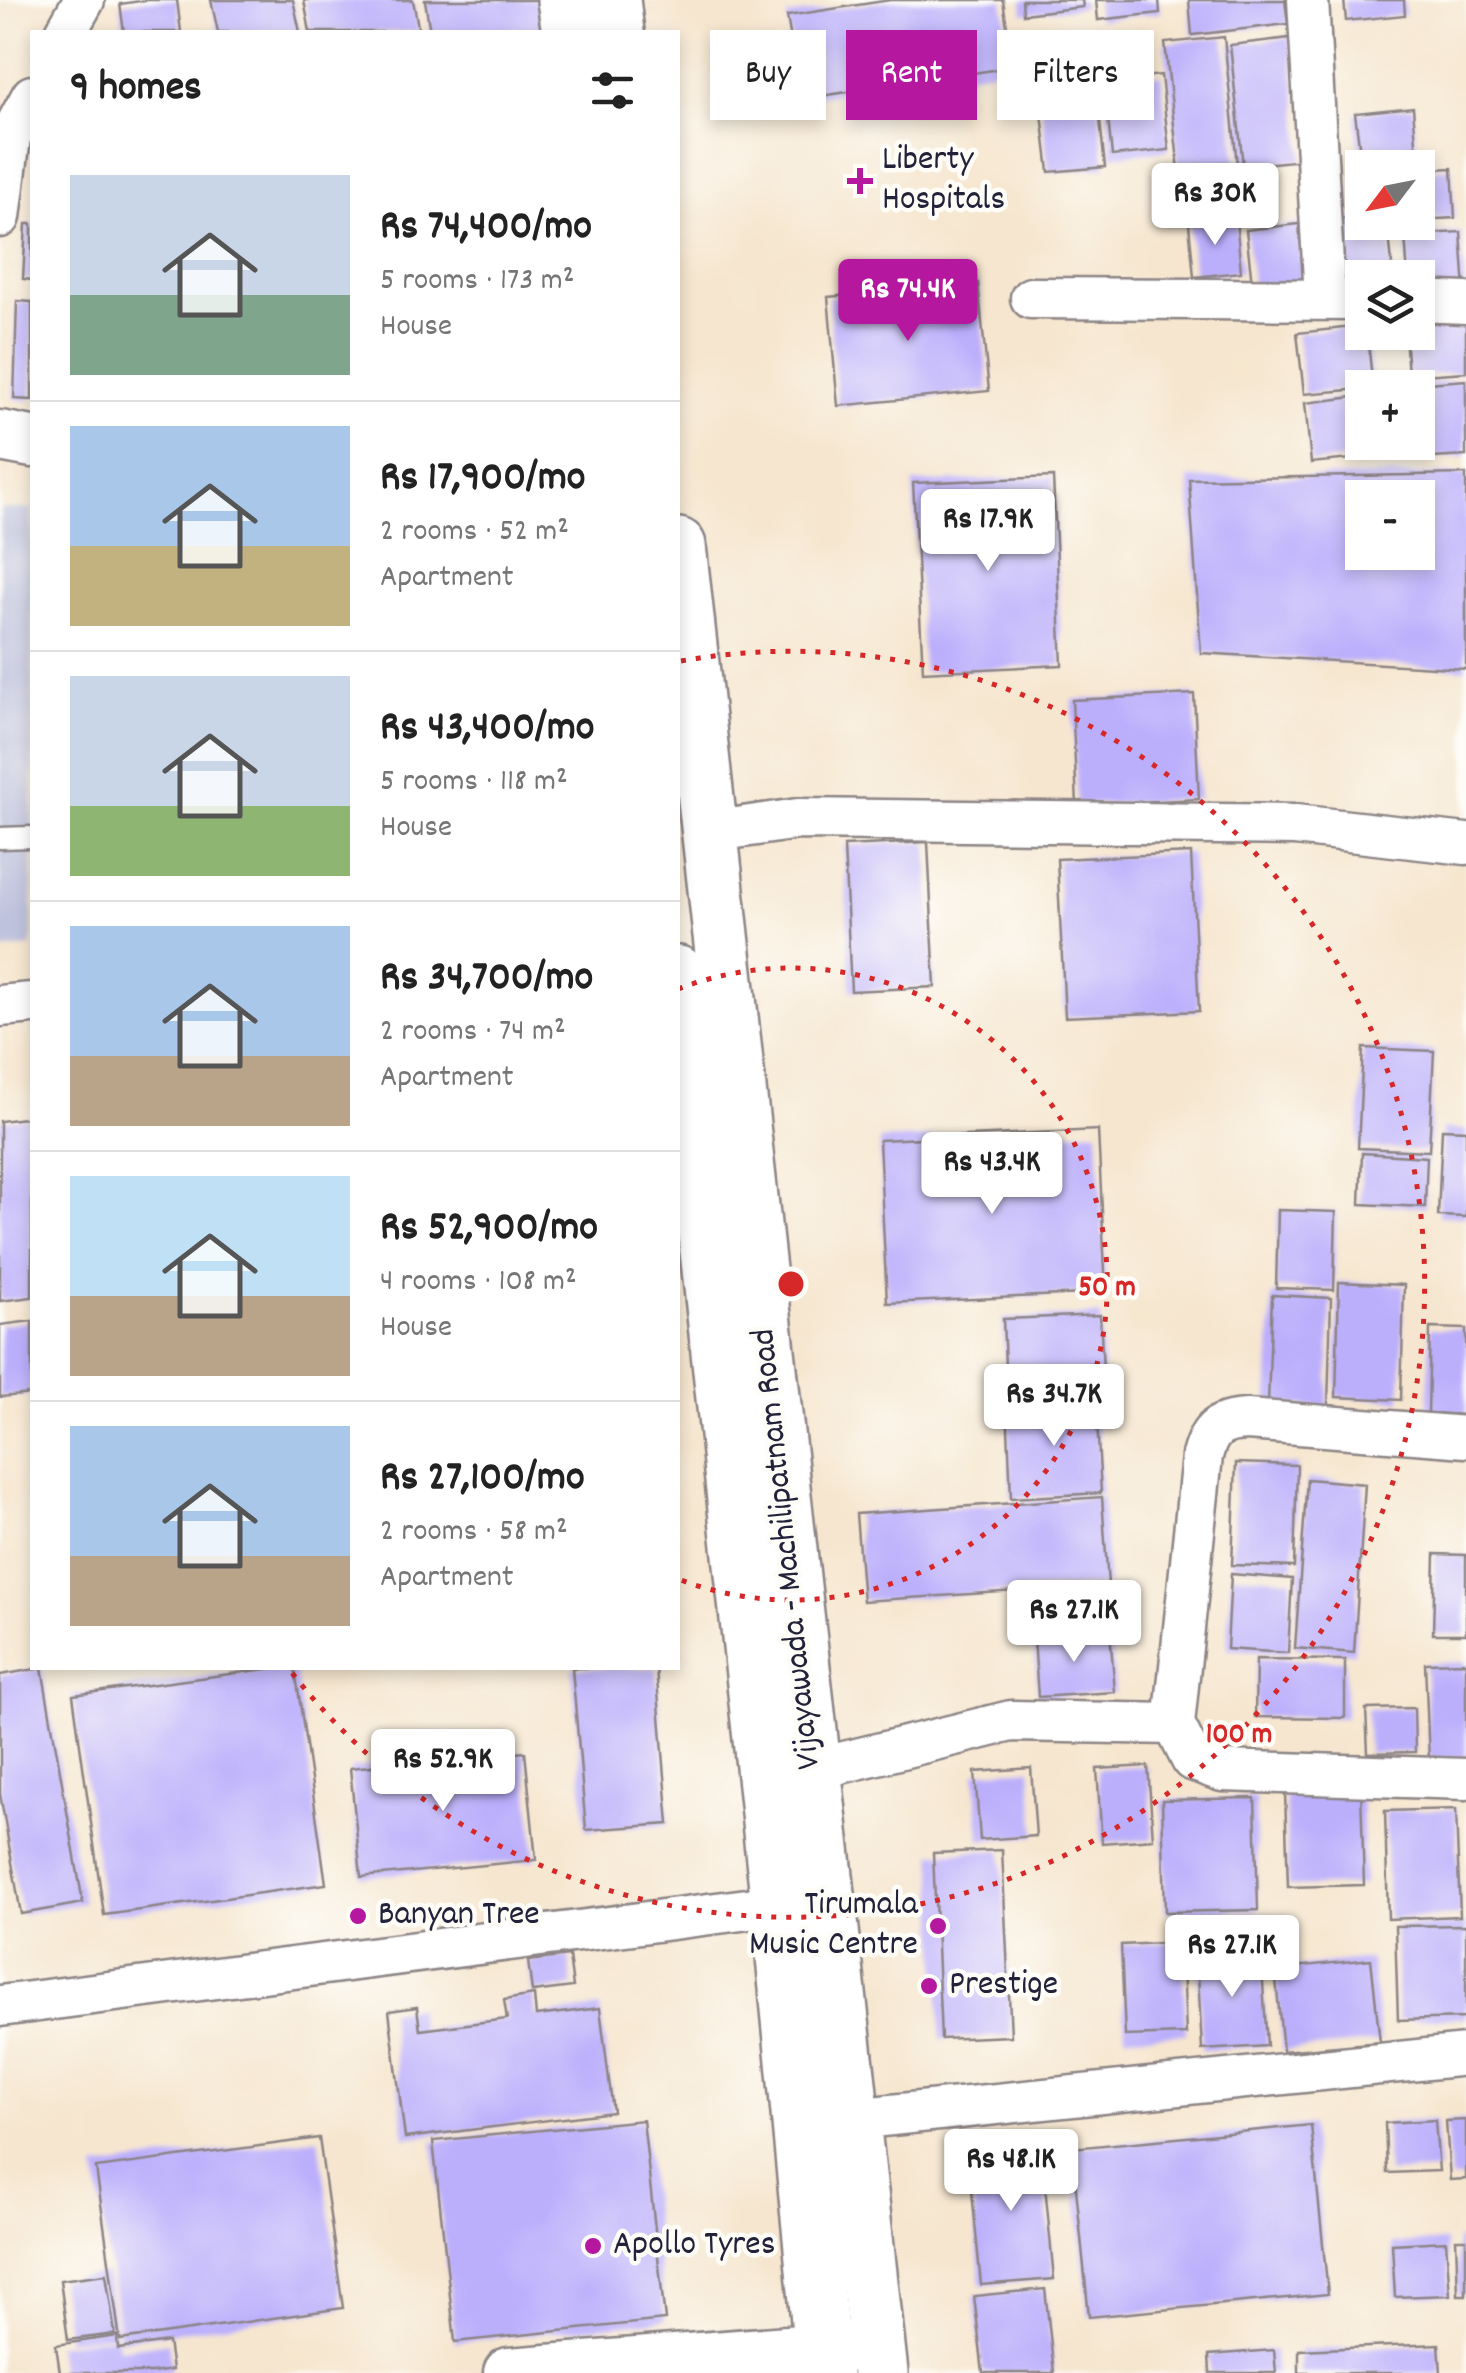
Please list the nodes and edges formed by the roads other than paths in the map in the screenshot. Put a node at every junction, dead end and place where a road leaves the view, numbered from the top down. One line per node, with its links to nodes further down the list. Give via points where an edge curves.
1 (84, 0): 5 (street)
2 (565, 0): 6 (highway)
3 (612, 0): 7 (highway)
4 (1308, 0): 11 (street)
5 (67, 30)
6 (570, 30)
7 (616, 30)
8 (30, 100): 9 (street, via 10,138)
9 (0, 217)
10 (1031, 298): 11 (street)
11 (1344, 299)
12 (1435, 302): 13 (street)
13 (1466, 303)
14 (0, 436): 15 (street)
15 (30, 442)
16 (680, 564): 17 (highway, Vijayawada - Machilipatnam Road)
17 (709, 832): 20 (street, via 798,819 1295,825); 24 (highway, Vijayawada - Machilipatnam Road)
18 (30, 837): 19 (lane)
19 (0, 838)
20 (1466, 844)
21 (680, 986): 24 (highway, Vijayawada - Machilipatnam Road)
22 (30, 1003): 23 (street)
23 (0, 1006)
24 (744, 1370): 27 (highway, Vijayawada - Machilipatnam Road); 29 (highway, Vijayawada - Machilipatnam Road)
25 (1466, 1437): 26 (street, via 1247,1420 1214,1429 1202,1456)
26 (1174, 1724): 27 (street, via 1011,1721); 28 (street, via 1192,1760 1222,1770)
27 (812, 1770): 32 (highway, Vijayawada - Machilipatnam Road)
28 (1466, 1780)
29 (779, 1905): 30 (street); 34 (highway, Vijayawada - Machilipatnam Road)
30 (0, 2006)
31 (1466, 2055): 32 (street)
32 (853, 2119): 33 (highway, Vijayawada - Machilipatnam Road)
33 (878, 2358): 34 (street)
34 (823, 2361): 35 (street)
35 (509, 2373)

